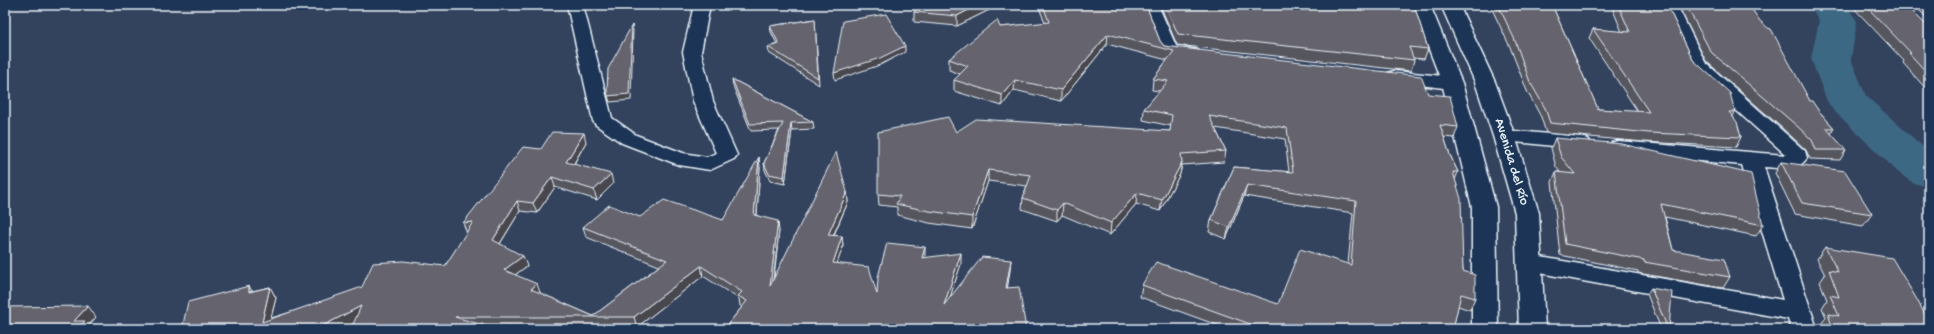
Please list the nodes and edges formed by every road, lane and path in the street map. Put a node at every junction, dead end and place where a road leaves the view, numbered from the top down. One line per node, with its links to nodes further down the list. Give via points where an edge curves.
1 (575, 5): 2 (street, via 603,121 629,139 679,159 710,164 727,155 703,100 692,52)
2 (702, 5)
3 (1150, 5): 7 (street, via 1169,51)
4 (1421, 5): 9 (main road)
5 (1450, 5): 10 (main road, Avenida del Río, via 1485,82)
6 (1669, 5): 11 (street, via 1696,65 1795,151 1797,158 1790,162)
7 (1208, 56)
8 (1373, 74): 9 (street)
9 (1452, 84): 14 (main road, via 1484,208)
10 (1504, 136): 11 (street); 12 (main road, Avenida del Río, via 1527,213)
11 (1750, 160): 13 (street)
12 (1529, 263): 13 (street); 15 (main road, Avenida del Río)
13 (1802, 320)
14 (1485, 329)
15 (1532, 329)

